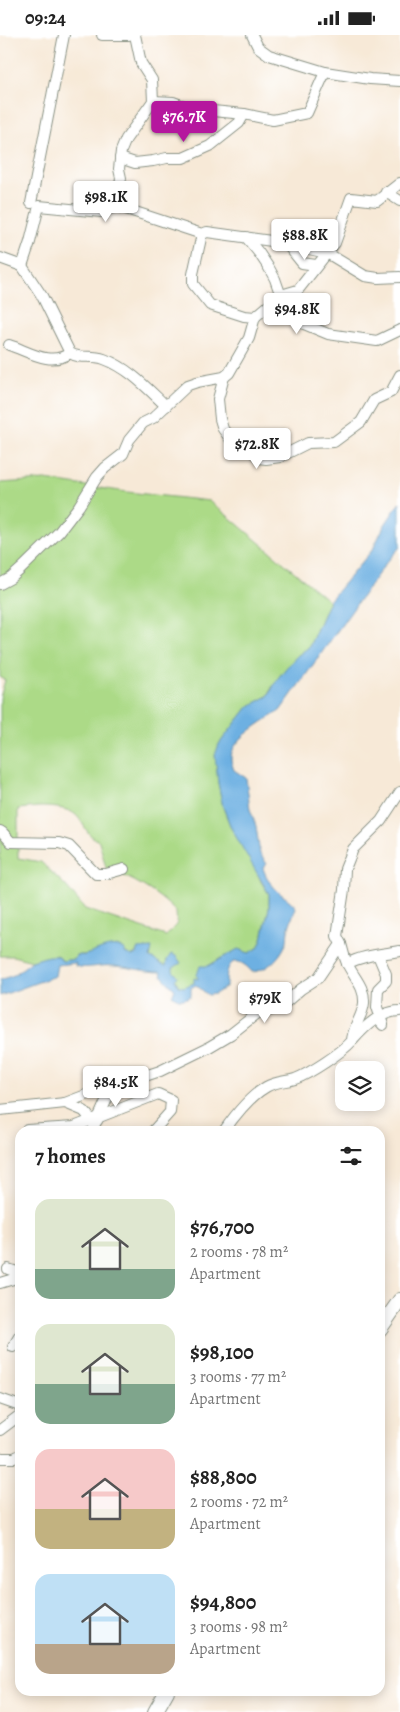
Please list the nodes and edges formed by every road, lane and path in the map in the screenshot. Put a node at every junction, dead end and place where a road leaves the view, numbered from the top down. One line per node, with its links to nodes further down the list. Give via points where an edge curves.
1 (65, 35): 14 (street)
2 (102, 35): 3 (street)
3 (129, 35)
4 (135, 35): 8 (street, via 141,63 152,80)
5 (252, 35): 6 (street, via 258,47 269,55)
6 (325, 72): 7 (street); 9 (street, via 307,113 273,120)
7 (400, 81)
8 (153, 101): 9 (street); 10 (street, via 126,139)
9 (244, 114): 10 (street, via 239,123 210,146 182,157 135,163)
10 (120, 158): 15 (street)
11 (400, 183): 12 (street)
12 (386, 192): 13 (street); 19 (street, via 377,201 351,198 336,243)
13 (400, 201)
14 (31, 203)
15 (117, 206): 16 (street); 22 (street, via 101,211 39,206)
16 (202, 233): 17 (street); 25 (street, via 193,284 210,305)
17 (246, 237): 18 (street); 24 (street, via 269,268)
18 (286, 243): 19 (street); 21 (street, via 302,263)
19 (327, 253): 21 (street); 23 (street, via 365,276)
20 (0, 257): 22 (street)
21 (316, 265): 24 (street, via 298,290)
22 (22, 266): 28 (street, via 42,297)
23 (400, 277)
24 (281, 295): 25 (street); 26 (street, via 299,322 328,334 377,341)
25 (255, 317): 30 (street, via 246,345)
26 (400, 330)
27 (9, 345): 28 (street, via 40,358 64,357)
28 (70, 353): 31 (street, via 77,357 102,358 120,367)
29 (400, 375): 30 (street, via 391,392 374,400 361,422 334,442 308,443 280,457 266,459 259,458 247,445 232,440 223,429 218,399)
30 (224, 377): 31 (street, via 188,385)
31 (166, 406): 32 (street, via 143,423 129,440 123,454 97,477 59,532 11,578)
32 (0, 583)
33 (400, 792): 36 (street, via 381,821 353,849 345,869 337,936)
34 (0, 831): 35 (street, via 11,842 69,846 96,874)
35 (124, 869)
36 (341, 944): 39 (street); 43 (street, via 318,979 285,1003 259,1012 231,1034 160,1071)
37 (400, 951): 38 (street)
38 (378, 955): 39 (street); 41 (street, via 386,974 386,981 378,989 377,1007 383,1025)
39 (347, 964): 42 (street, via 364,996 360,1021 352,1034)
40 (400, 1011): 41 (street)
41 (377, 1018): 42 (street)
42 (352, 1041): 50 (street, via 344,1050 306,1074 265,1088)
43 (115, 1081): 44 (street); 48 (street)
44 (65, 1103): 45 (street); 47 (street, via 84,1111)
45 (0, 1110)
46 (77, 1126): 49 (street, via 158,1094 171,1100 170,1112)
47 (93, 1126)
48 (95, 1126)
49 (158, 1126)
50 (228, 1126)
51 (8, 1269): 52 (street)
52 (15, 1272)
53 (15, 1277): 54 (street)
54 (0, 1283)
55 (400, 1300): 56 (main road)
56 (385, 1322)
57 (15, 1344): 58 (street)
58 (13, 1347)
59 (0, 1399): 60 (street)
60 (15, 1404)
61 (15, 1419): 62 (street)
62 (0, 1430)
63 (0, 1458): 64 (street)
64 (15, 1458)
65 (164, 1696): 66 (main road)
66 (155, 1712)

